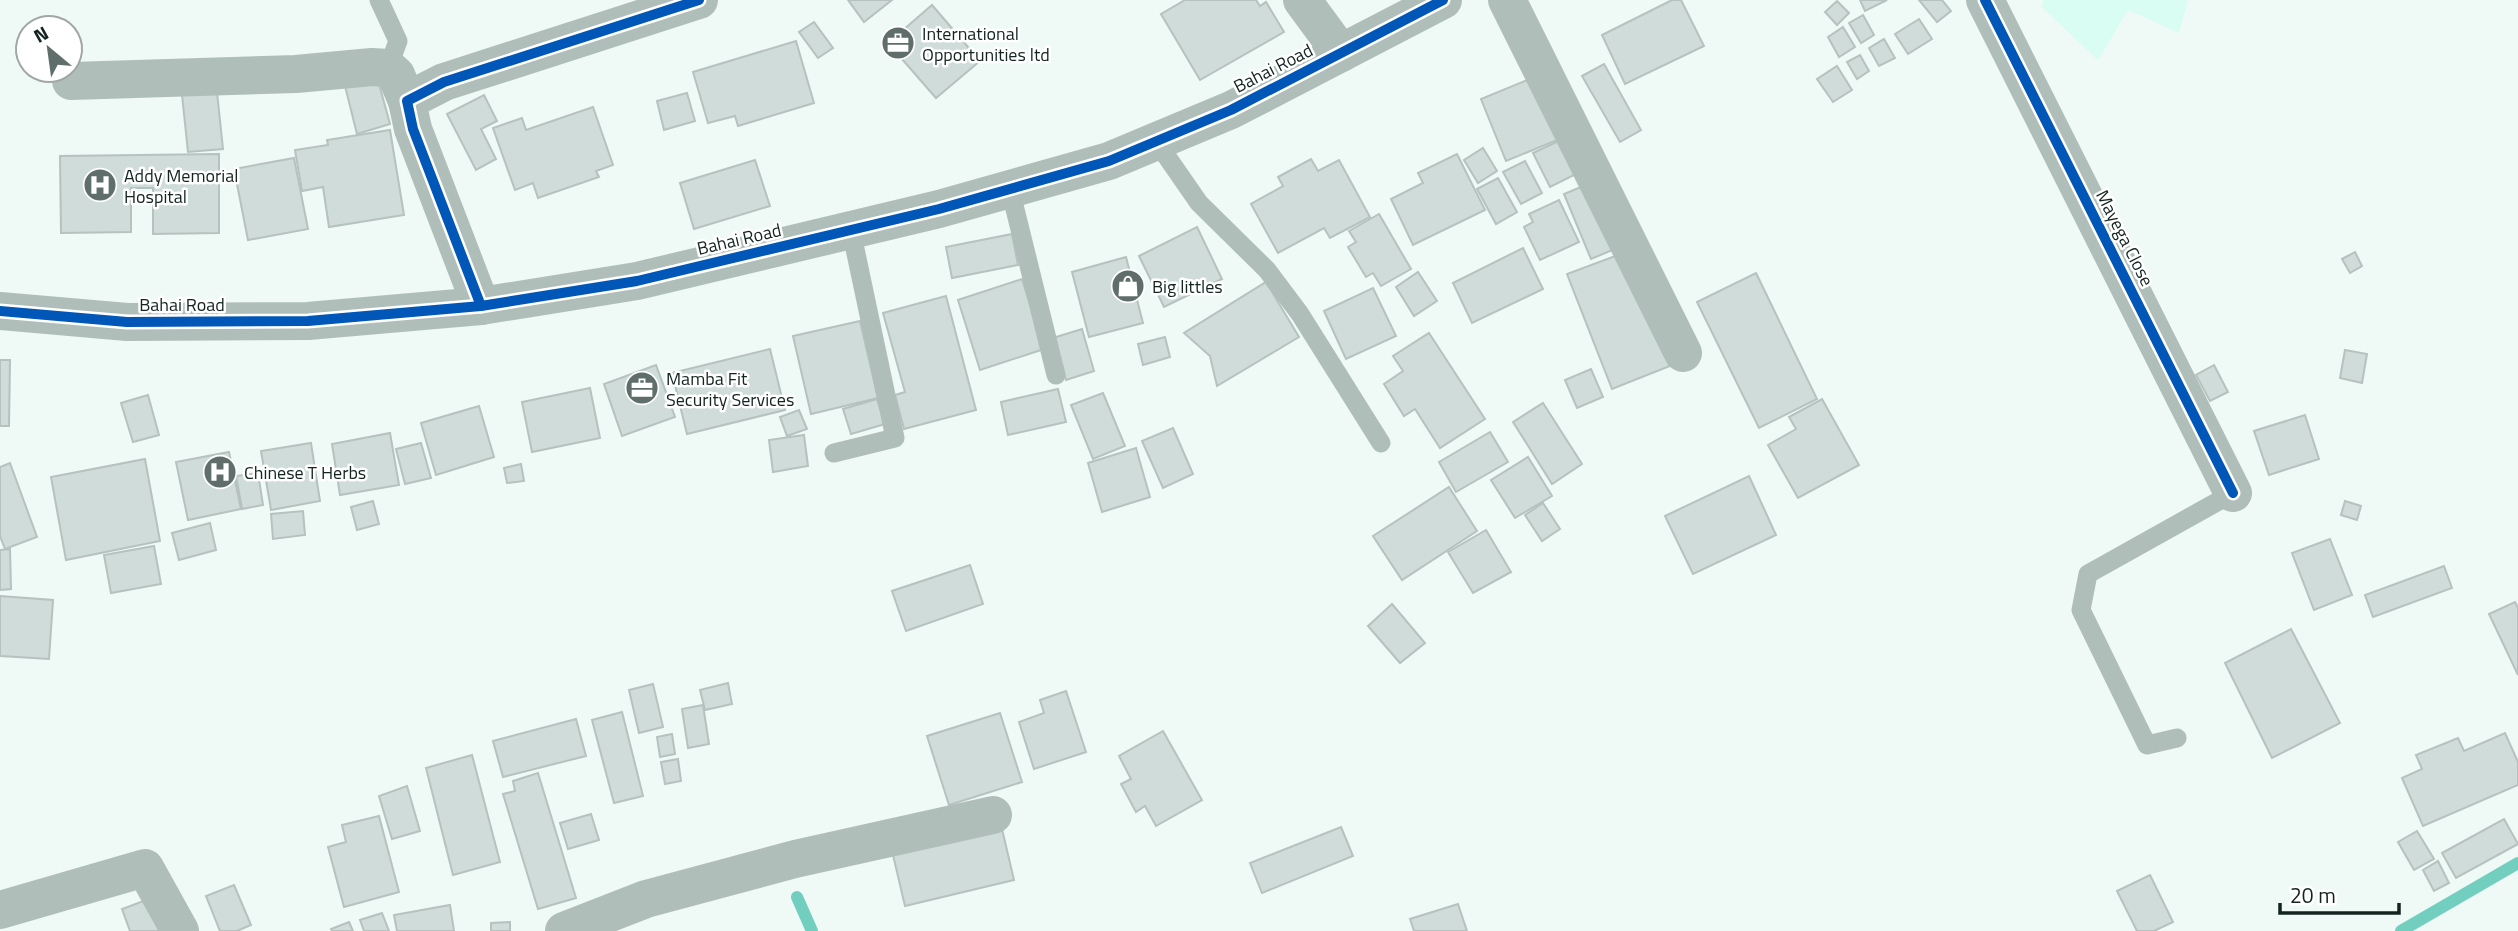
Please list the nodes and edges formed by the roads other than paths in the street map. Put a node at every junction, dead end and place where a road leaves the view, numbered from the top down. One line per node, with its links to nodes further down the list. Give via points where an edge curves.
1 (379, 0): 8 (lane, via 398,41)
2 (699, 0): 10 (street, via 444,82)
3 (1303, 0): 7 (street)
4 (1443, 0): 7 (street, Bahai Road)
5 (1507, 0): 16 (street)
6 (1985, 0): 20 (street, Mayega Close)
7 (1341, 53): 11 (street, Bahai Road, via 1231,110)
8 (388, 68): 9 (street); 10 (street)
9 (84, 81)
10 (407, 101): 14 (street)
11 (1156, 141): 12 (street, Bahai Road, via 1109,161); 18 (lane, via 1199,203 1268,270)
12 (1010, 189): 13 (street, Bahai Road); 17 (lane)
13 (851, 230): 14 (street, Bahai Road, via 637,281); 19 (lane, via 895,438)
14 (481, 306): 15 (street, Bahai Road, via 295,321 127,322)
15 (0, 311)
16 (1683, 353)
17 (1056, 374)
18 (1381, 443)
19 (834, 453)
20 (2233, 492): 21 (lane, via 2088,574 2081,610 2147,745)
21 (2177, 738)
22 (993, 815): 25 (street, via 795,859 646,899)
23 (0, 910): 24 (street, via 145,868)
24 (180, 931)
25 (564, 931)

